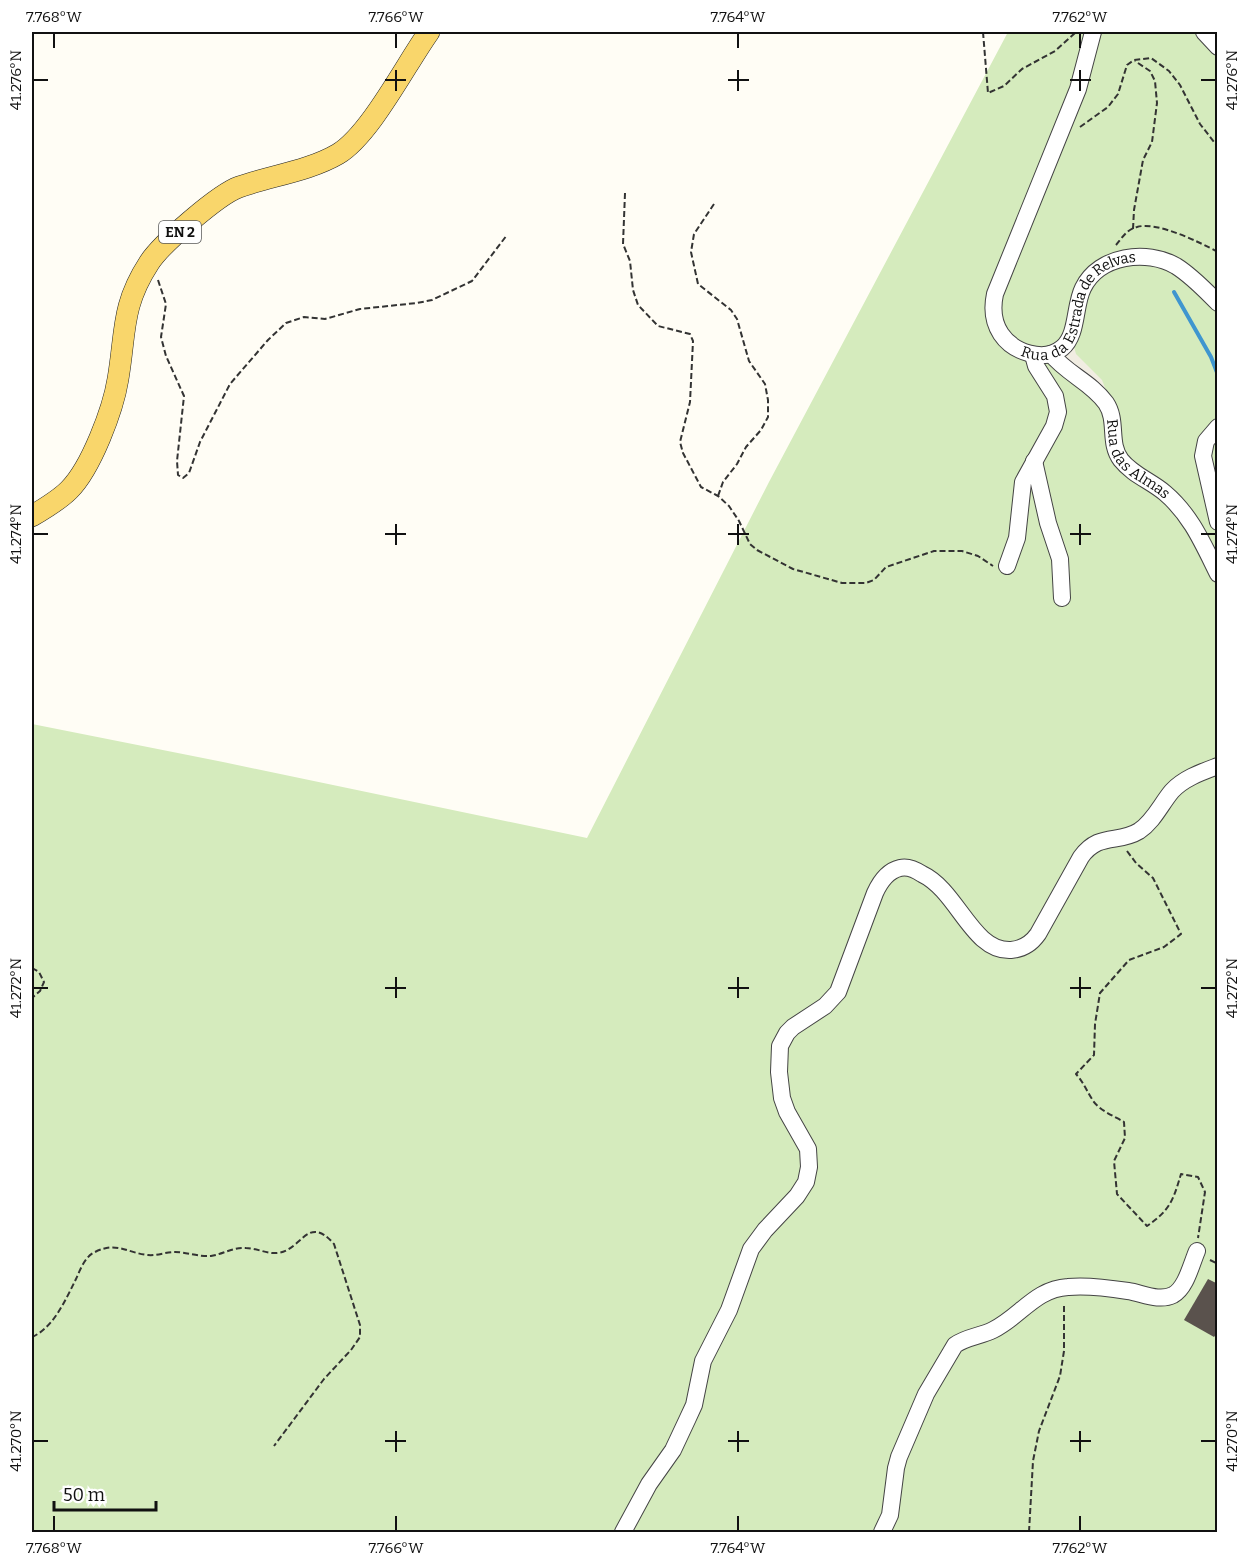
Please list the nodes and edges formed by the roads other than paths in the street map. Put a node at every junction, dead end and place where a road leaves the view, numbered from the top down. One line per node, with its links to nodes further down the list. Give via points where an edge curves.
1 (429, 32): 10 (main road, EN 2, via 371,120 345,148 327,159 221,195 157,253 127,308 116,389 102,432 71,488)
2 (1093, 32): 7 (street, Rua da Estrada de Relvas, via 1078,89 994,302 1001,335)
3 (1204, 32): 4 (street)
4 (1218, 47)
5 (1218, 303): 6 (street, Rua da Estrada de Relvas, via 1189,275 1167,262 1123,258 1110,262 1091,277 1069,339)
6 (1051, 354): 7 (street, Rua da Estrada de Relvas); 13 (street, Rua das Almas, via 1106,403 1117,454 1133,472 1167,494 1186,515)
7 (1033, 355): 9 (street, via 1058,409 1054,426)
8 (1218, 427): 11 (street, via 1206,441 1203,456)
9 (1034, 461): 12 (street, via 1023,482 1017,538); 14 (street, via 1060,559)
10 (32, 516)
11 (1218, 522)
12 (1007, 566)
13 (1218, 574)
14 (1062, 598)
15 (1218, 766): 17 (street, via 1179,784 1146,826 1134,834 1100,841 1086,850 1038,934 1016,950 997,948 982,939 944,890 924,874 902,868 882,881 838,992 825,1006 793,1027 780,1046 781,1094 808,1149 806,1182 751,1249 729,1310 703,1361 690,1415)
16 (1197, 1251): 18 (street, via 1182,1286 1168,1297 1064,1287 1044,1293 996,1329 953,1347 924,1398 899,1456 890,1515)
17 (623, 1533)
18 (882, 1533)

